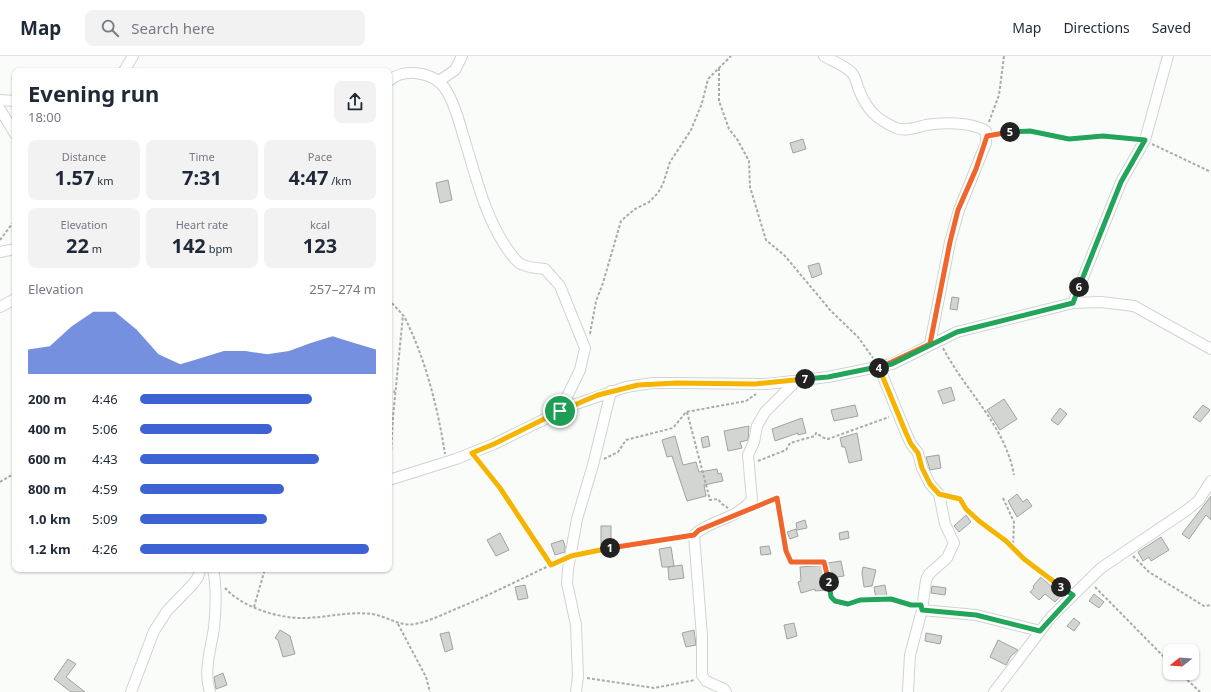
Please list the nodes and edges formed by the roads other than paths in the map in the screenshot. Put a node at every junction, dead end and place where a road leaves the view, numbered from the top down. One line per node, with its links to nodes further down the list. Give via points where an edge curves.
1 (133, 56): 5 (street)
2 (462, 56): 7 (street, via 455,70)
3 (824, 56): 17 (street, via 853,74 865,106 875,116 899,129 938,123 981,128 987,133 976,169 958,210 950,242)
4 (1168, 56): 15 (street, via 1145,140 1121,182)
5 (126, 68)
6 (392, 79): 7 (street, via 415,73)
7 (439, 81): 22 (street, via 446,90 458,118 484,206 496,232 518,262 545,269 554,277 564,294 585,348 580,370)
8 (0, 100): 9 (street)
9 (12, 101)
10 (0, 109): 11 (street)
11 (12, 129)
12 (12, 250): 13 (street)
13 (0, 252)
14 (12, 301): 16 (street)
15 (1073, 303): 17 (street, via 957,332); 18 (street, via 1101,302 1134,306)
16 (0, 307)
17 (934, 342): 19 (street, via 892,364)
18 (1211, 349)
19 (879, 367): 20 (street); 27 (street, via 911,444 918,453 922,468 930,484 939,494 945,524 954,543 947,558 929,574)
20 (796, 380): 21 (street, via 755,384 652,383); 32 (street, via 765,412 756,426 754,442 748,455 752,500 734,515 699,530 694,535 703,679)
21 (611, 391): 22 (street); 31 (street, via 577,519 567,583 576,625)
22 (560, 411): 23 (street, via 472,453)
23 (392, 479)
24 (1211, 481): 28 (street, via 1199,500 1187,510 1101,568)
25 (199, 572): 29 (street, via 198,577 167,611 154,631)
26 (214, 574): 30 (street, via 216,610 207,673)
27 (922, 607): 28 (street, via 976,615); 33 (street, via 910,655)
28 (1040, 631): 34 (street)
29 (131, 692)
30 (210, 692)
31 (576, 692)
32 (726, 692)
33 (908, 692)
34 (994, 692)

